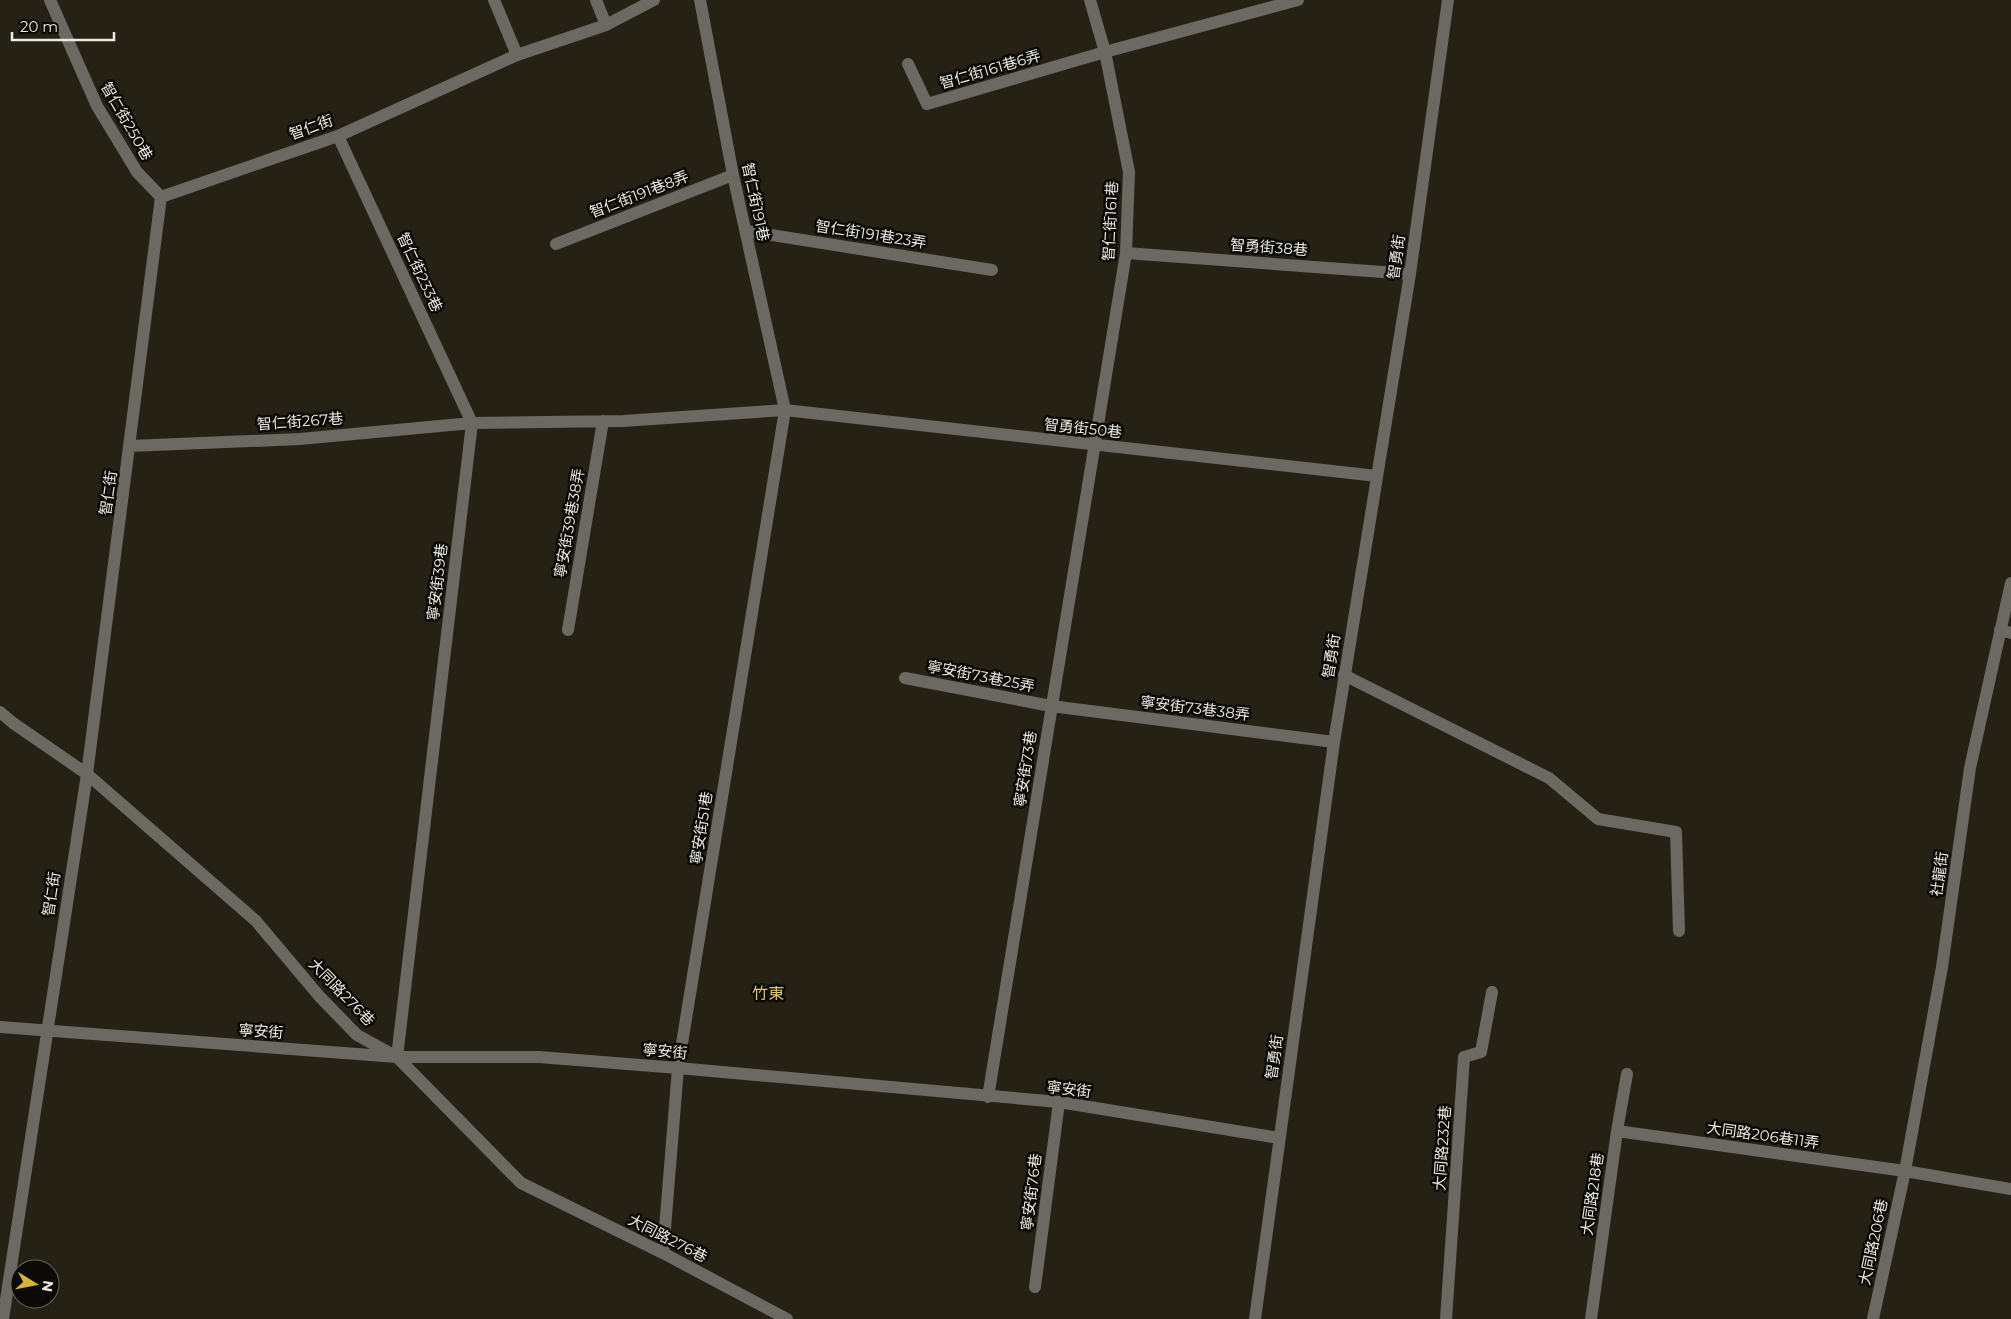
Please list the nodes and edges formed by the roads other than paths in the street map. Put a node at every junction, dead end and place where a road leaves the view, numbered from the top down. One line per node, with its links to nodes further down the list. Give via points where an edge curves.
1 (50, 0): 15 (street, 智仁街250巷, via 97,106 137,172)
2 (494, 0): 11 (street)
3 (596, 0): 9 (street)
4 (654, 0): 9 (street, 智仁街)
5 (700, 0): 14 (street, 智仁街191巷)
6 (1090, 0): 10 (street, 智仁街161巷)
7 (1298, 0): 10 (street)
8 (1448, 0): 20 (street, 智勇街)
9 (606, 25): 11 (street, 智仁街)
10 (1104, 52): 12 (street, 智仁街161巷6弄, via 927,104); 18 (street, 智仁街161巷, via 1129,172)
11 (517, 55): 13 (street, 智仁街)
12 (908, 64)
13 (338, 136): 15 (street, 智仁街); 23 (street, 智仁街233巷)
14 (733, 175): 16 (street, 智仁街191巷); 17 (street, 智仁街191巷8弄)
15 (161, 196): 24 (street, 智仁街)
16 (746, 231): 19 (street, 智仁街191巷23弄); 21 (street, 智仁街191巷)
17 (556, 244)
18 (1126, 253): 20 (street, 智勇街38巷); 25 (street, 智仁街161巷)
19 (992, 270)
20 (1410, 274): 26 (street, 智勇街)
21 (785, 410): 22 (street); 25 (street, 智勇街50巷); 41 (street, 寧安街51巷)
22 (603, 421): 23 (street); 28 (street, 寧安街39巷38弄)
23 (472, 423): 24 (street, 智仁街267巷, via 300,439); 40 (street, 寧安街39巷)
24 (130, 446): 35 (street, 智仁街)
25 (1094, 446): 26 (street, 智勇街50巷); 32 (street, 寧安街73巷)
26 (1377, 476): 30 (street, 智勇街)
27 (2011, 583): 29 (street, 社龍街)
28 (568, 630)
29 (2006, 632): 47 (street, 社龍街, via 1970,768 1942,967)
30 (1344, 676): 34 (street, 智勇街); 36 (street, via 1549,778 1598,819 1676,832)
31 (905, 678): 32 (street, 寧安街73巷25弄)
32 (1051, 706): 34 (street, 寧安街73巷38弄); 43 (street, 寧安街73巷)
33 (0, 712): 35 (street, 大同路276巷)
34 (1334, 742): 46 (street, 智勇街)
35 (87, 774): 39 (street, 智仁街); 40 (street, 大同路276巷, via 256,921 357,1035)
36 (1679, 931)
37 (1492, 992): 54 (street, 大同路232巷, via 1481,1052 1464,1057)
38 (0, 1027): 39 (street, 寧安街)
39 (46, 1032): 40 (street, 寧安街); 51 (street, 智仁街)
40 (398, 1057): 41 (street, 寧安街, via 539,1057); 49 (street, 大同路276巷, via 521,1183)
41 (678, 1068): 43 (street, 寧安街); 49 (street, 寧安街51巷)
42 (1626, 1074): 45 (street, 大同路218巷)
43 (988, 1097): 44 (street, 寧安街)
44 (1059, 1102): 46 (street, 寧安街); 50 (street, 寧安街76巷)
45 (1617, 1130): 47 (street, 大同路206巷11弄); 55 (street, 大同路218巷)
46 (1279, 1138): 53 (street, 智勇街)
47 (1905, 1171): 48 (street, 大同路206巷11弄); 56 (street, 大同路206巷)
48 (2011, 1188)
49 (663, 1253): 52 (street, 大同路276巷)
50 (1035, 1286)
51 (3, 1319)
52 (787, 1319)
53 (1255, 1319)
54 (1446, 1319)
55 (1591, 1319)
56 (1873, 1319)

